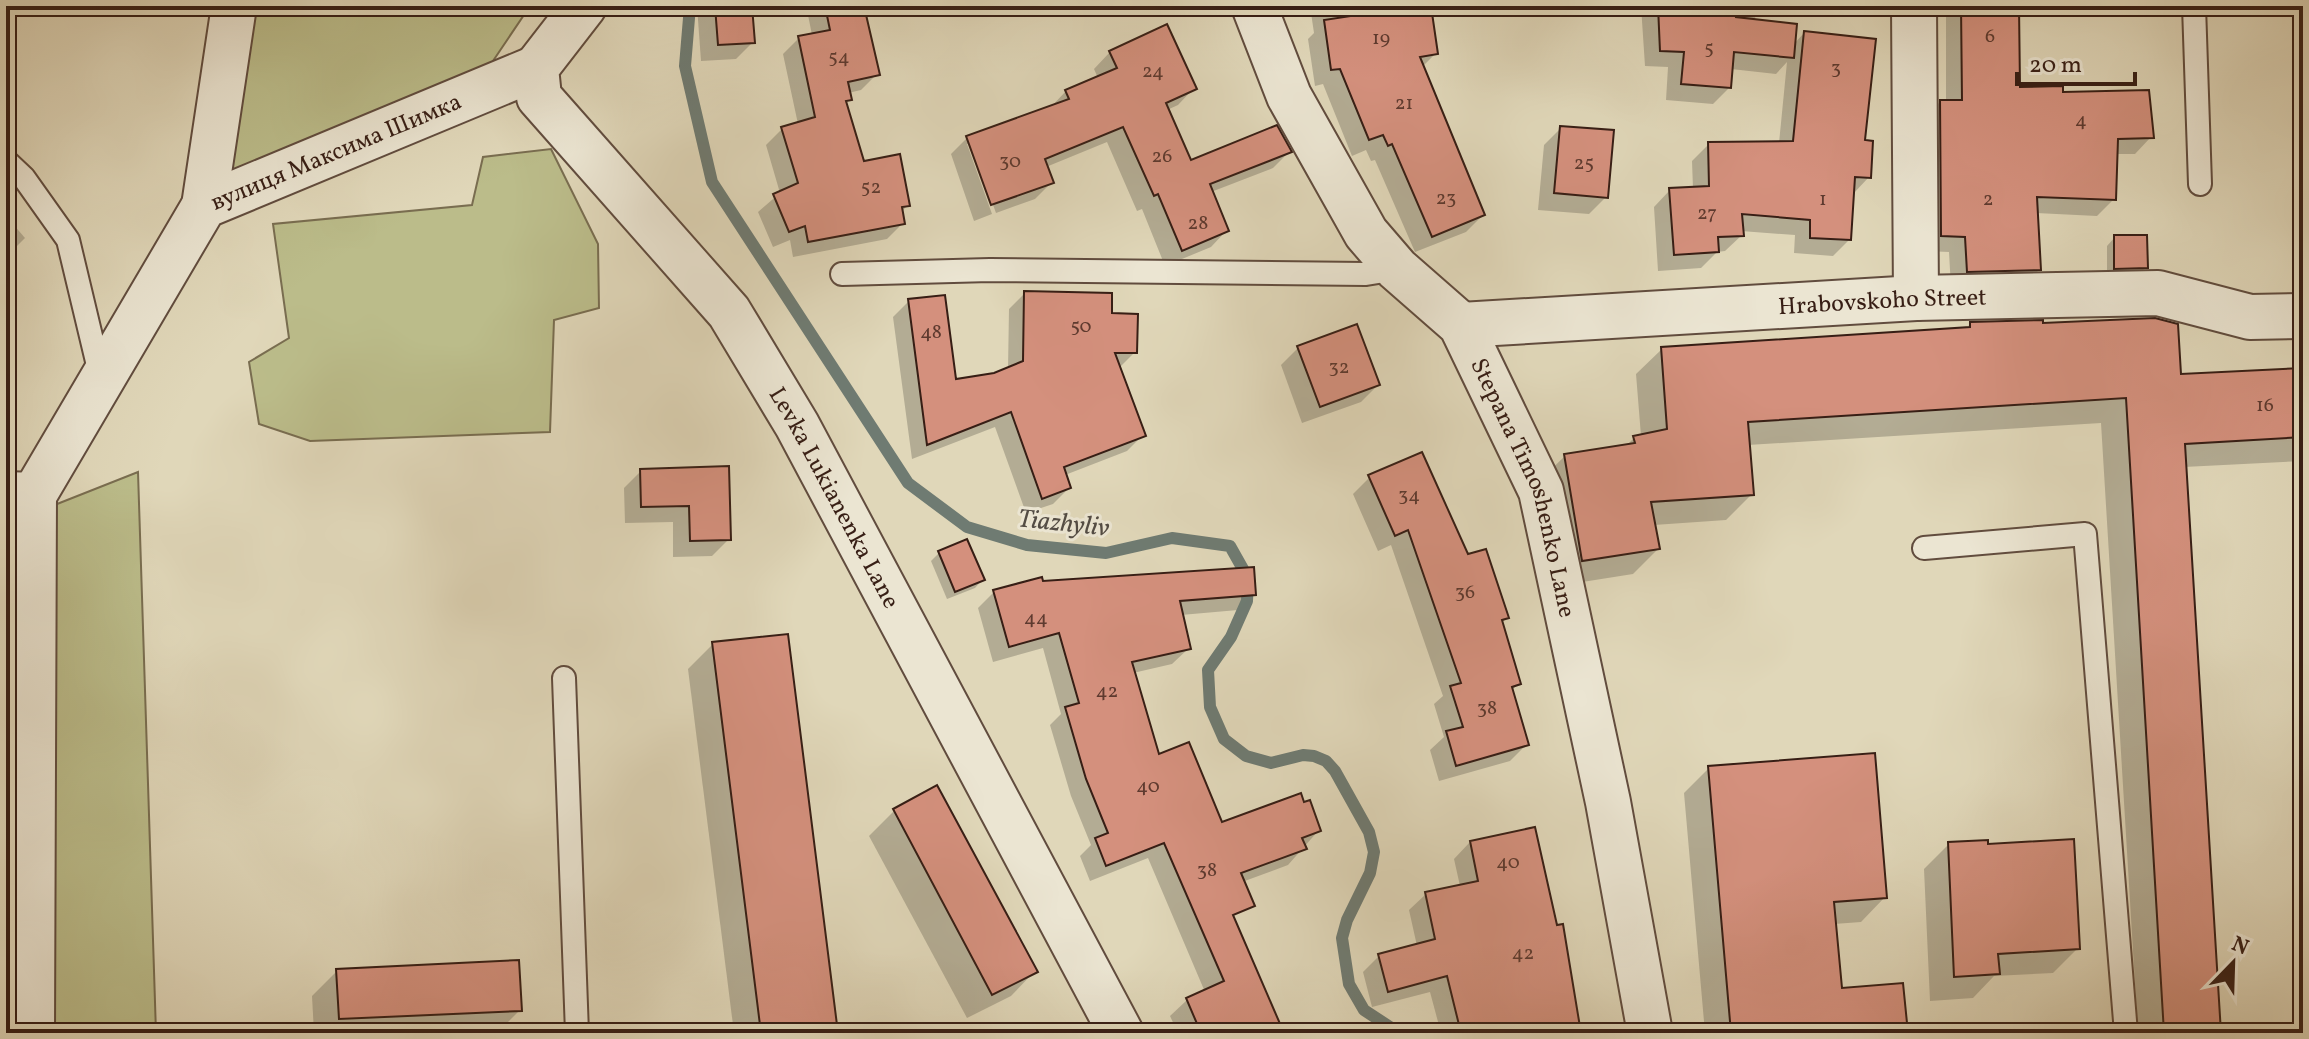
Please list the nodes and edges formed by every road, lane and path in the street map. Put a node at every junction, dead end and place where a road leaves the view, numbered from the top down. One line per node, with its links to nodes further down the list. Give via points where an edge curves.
1 (234, 6): 9 (street)
2 (584, 6): 6 (street)
3 (1254, 6): 10 (street, Stepana Timoshenko Lane, via 1289,96 1366,233)
4 (1914, 6): 12 (street)
5 (2194, 6): 8 (lane)
6 (536, 68): 9 (street, вулиця Максима Шимка); 21 (street, Levka Lukianenka Lane, via 539,97 729,312 797,425)
7 (6, 161): 15 (lane, via 68,240)
8 (2200, 184)
9 (204, 206): 15 (street, вулиця Максима Шимка)
10 (1397, 269): 11 (lane, via 1366,274); 14 (street, Stepana Timoshenko Lane)
11 (842, 274)
12 (1916, 298): 13 (street, Hrabovskoho Street, via 2158,293 2250,317); 14 (street, Hrabovskoho Street)
13 (2303, 316)
14 (1461, 325): 22 (street, Stepana Timoshenko Lane, via 1541,491 1608,802)
15 (102, 379): 16 (street, вулиця Максима Шимка)
16 (20, 494): 19 (street)
17 (1924, 548): 23 (lane, via 2085,534)
18 (564, 678): 20 (lane)
19 (32, 1033)
20 (577, 1033)
21 (1121, 1033)
22 (1650, 1033)
23 (2126, 1033)

